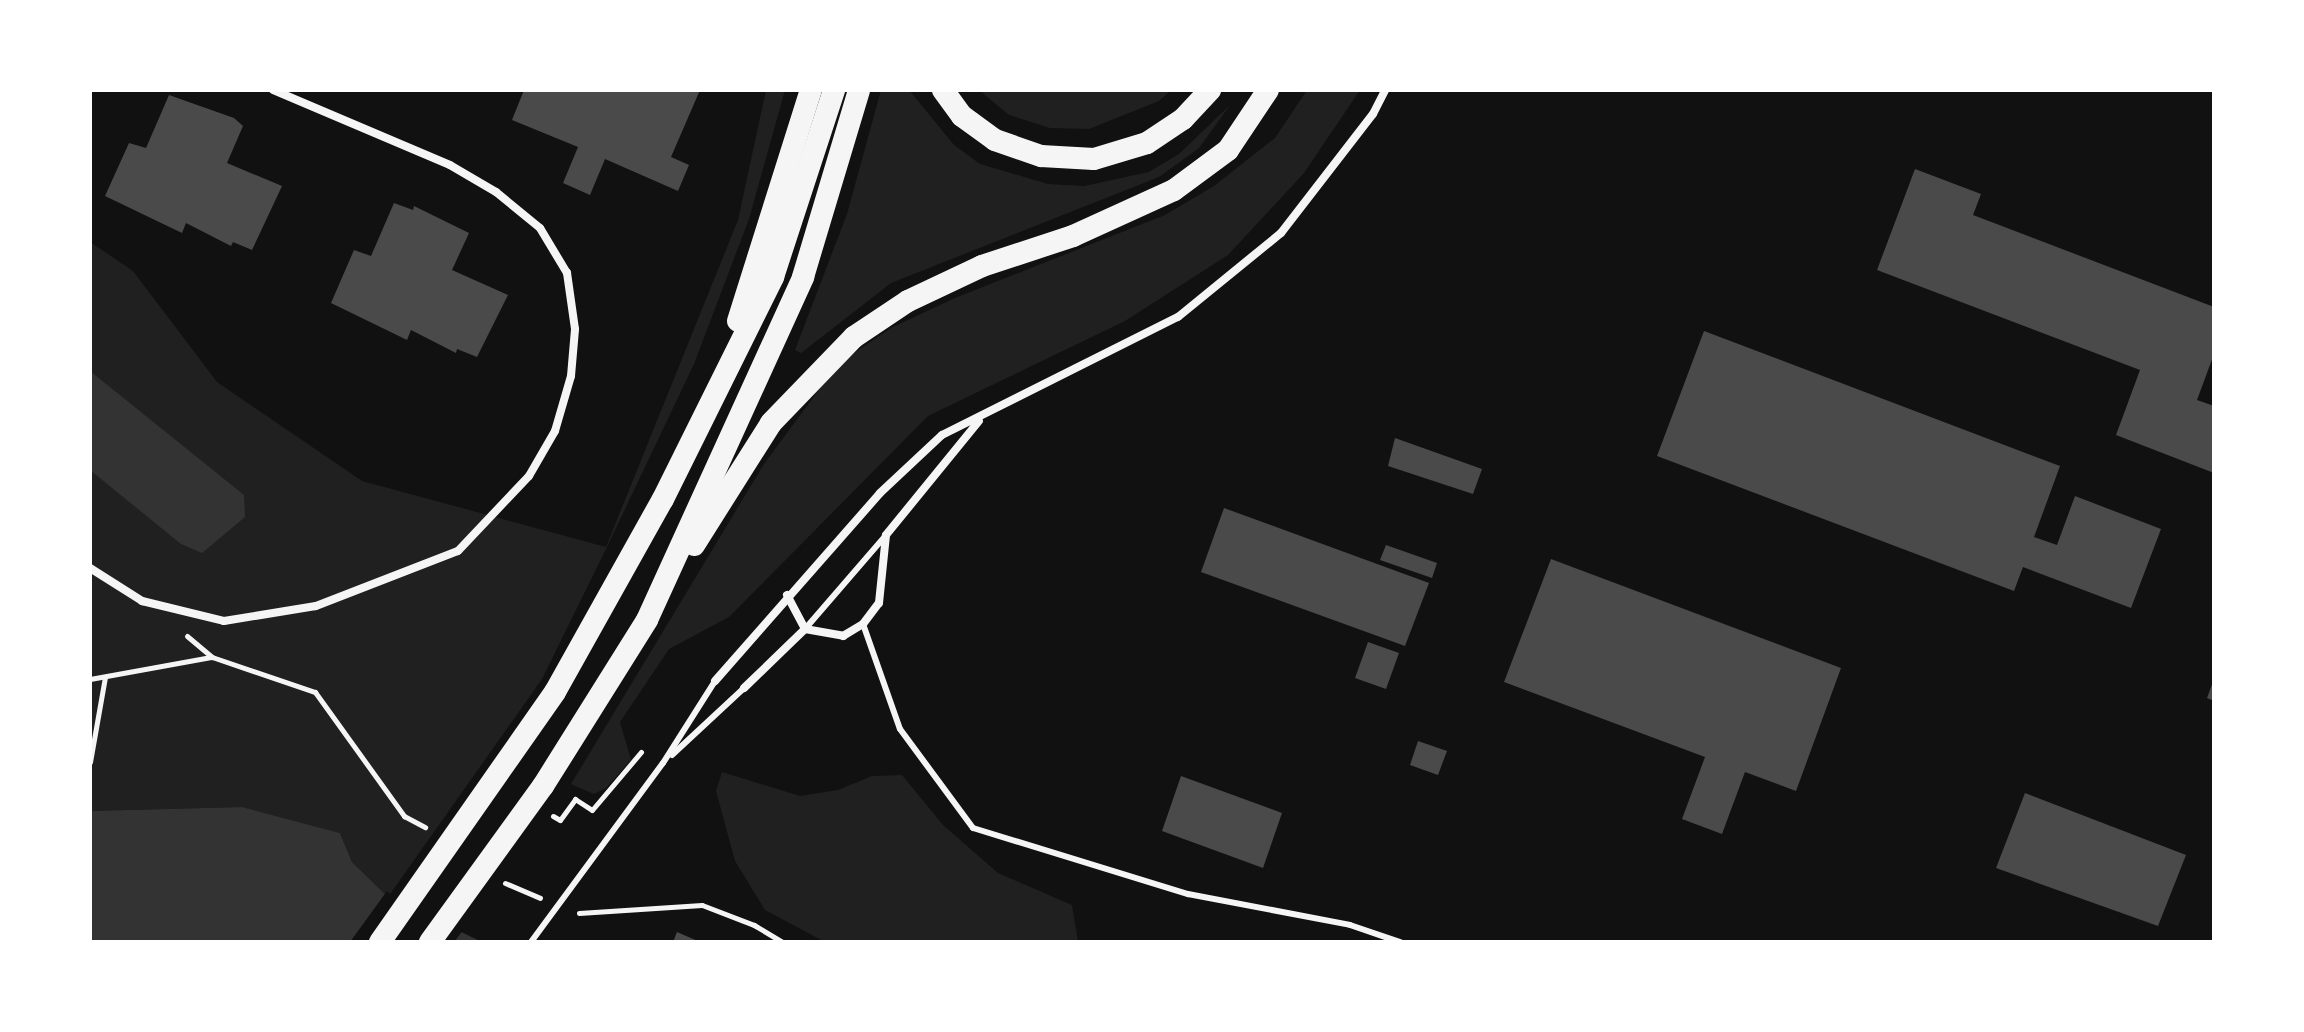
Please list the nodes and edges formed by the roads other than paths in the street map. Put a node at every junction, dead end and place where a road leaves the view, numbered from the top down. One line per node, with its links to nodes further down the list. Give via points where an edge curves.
1 (811, 90): 9 (highway)
2 (834, 90): 9 (highway, via 773,277)
3 (859, 90): 14 (highway, via 803,277)
4 (943, 90): 5 (highway, via 962,116 995,140 1041,156 1094,159 1147,143 1183,119)
5 (1210, 90)
6 (1268, 90): 14 (highway, via 1228,150 1174,190 1073,236 970,272 908,301 854,337 771,423)
7 (1385, 90): 10 (street, via 1373,114 1281,233 1178,317)
8 (277, 91): 12 (street, via 450,165 496,192 540,228 567,273 575,329 571,376 555,431 529,476 458,551 316,606 224,621 142,601)
9 (712, 396): 20 (highway, via 614,590 506,767)
10 (982, 418): 11 (street); 13 (street, via 942,435 904,468)
11 (886, 535): 15 (street, via 879,603); 16 (lane)
12 (90, 568)
13 (787, 595): 16 (street); 17 (street)
14 (647, 620): 21 (highway, via 543,786)
15 (863, 624): 16 (street, via 843,636); 23 (lane, via 900,729 973,828 1188,894 1350,925)
16 (805, 629): 18 (street)
17 (715, 681): 19 (lane)
18 (744, 688): 19 (lane)
19 (663, 763): 22 (lane)
20 (380, 942)
21 (430, 942)
22 (531, 942)
23 (1400, 942)

